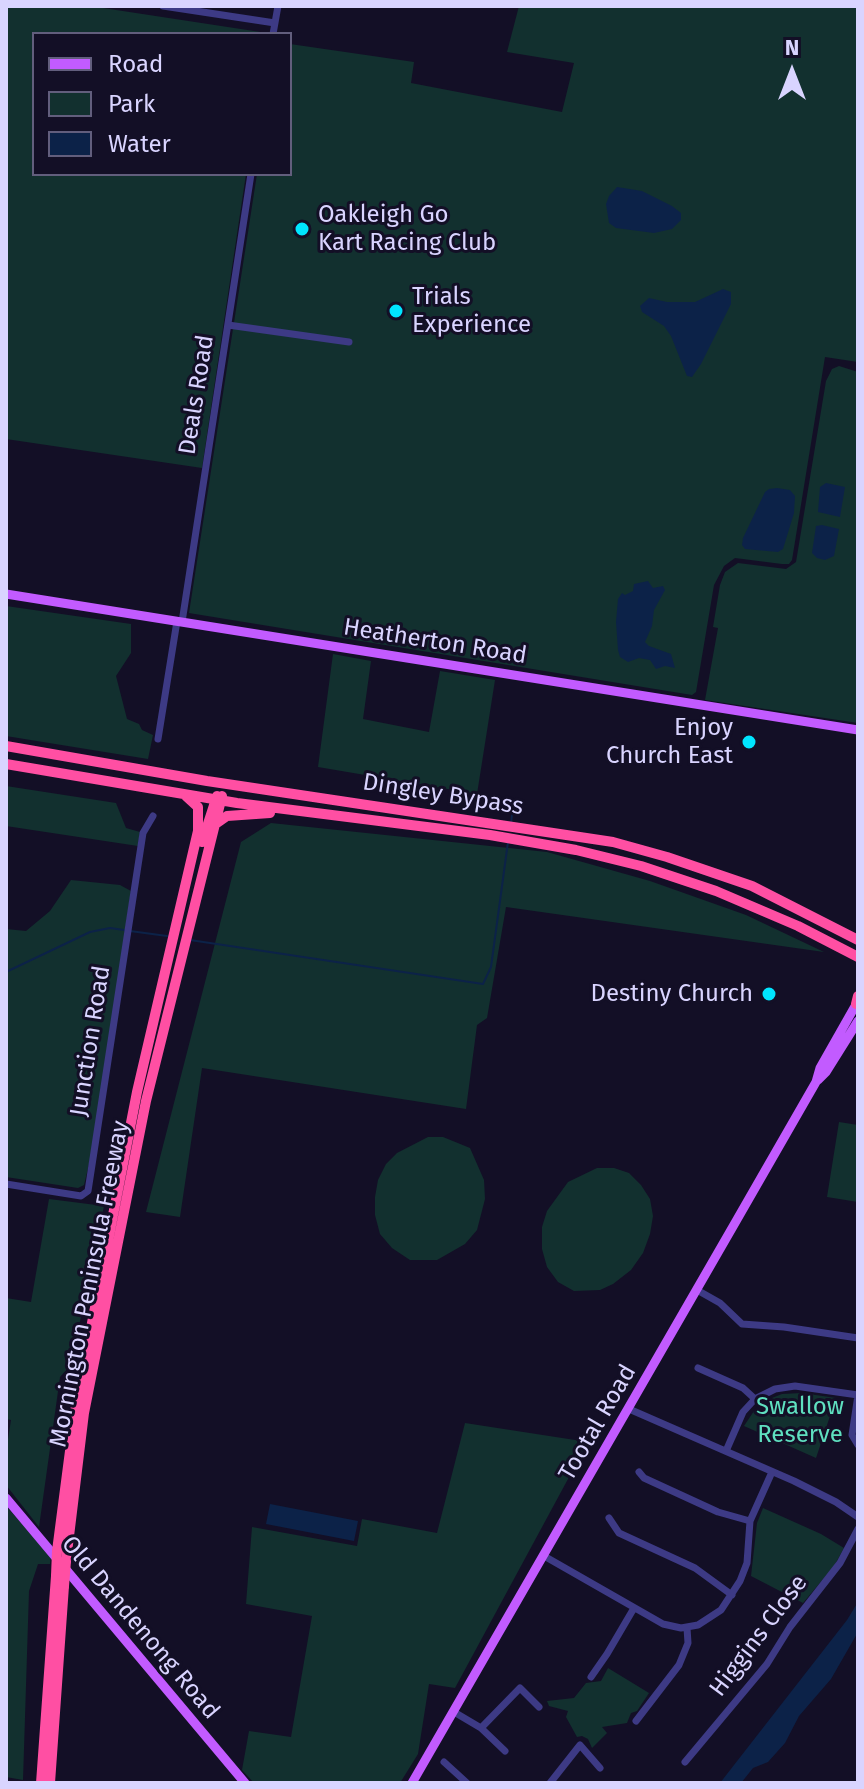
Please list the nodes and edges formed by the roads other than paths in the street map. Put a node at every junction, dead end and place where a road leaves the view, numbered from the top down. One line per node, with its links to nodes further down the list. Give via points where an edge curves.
1 (163, 6): 3 (street)
2 (278, 6): 3 (street)
3 (275, 23): 4 (street)
4 (273, 32)
5 (251, 176): 6 (street, Deals Road)
6 (228, 325): 7 (street); 9 (street, Deals Road)
7 (349, 342)
8 (6, 594): 9 (main road, Heatherton Road)
9 (179, 621): 10 (main road, Heatherton Road); 11 (street, Deals Road)
10 (858, 730)
11 (158, 739)
12 (6, 746): 14 (highway, Dingley Bypass)
13 (6, 764): 15 (highway, Dingley Bypass)
14 (223, 783): 16 (highway); 21 (highway, Dingley Bypass, via 613,842 776,896)
15 (180, 794): 16 (highway, Dingley Bypass); 20 (highway, Mornington Peninsula Freeway, via 196,804 199,820)
16 (218, 800): 17 (highway, Dingley Bypass); 19 (highway, Mornington Peninsula Freeway); 20 (highway, Mornington Peninsula Freeway)
17 (308, 813): 19 (highway, via 243,814 224,817); 24 (highway, Dingley Bypass, via 599,855 775,915)
18 (153, 816): 28 (street, Junction Road, via 143,833 88,1191 81,1196)
19 (217, 824): 58 (highway, Mornington Peninsula Freeway, bridge, via 146,1101 89,1386 66,1561)
20 (184, 894): 57 (highway, Mornington Peninsula Freeway, bridge, via 137,1092 79,1390 57,1551)
21 (840, 930): 22 (highway); 23 (highway, Dingley Bypass)
22 (858, 933)
23 (858, 940)
24 (858, 957)
25 (857, 1000): 27 (main road, Tootal Road)
26 (858, 1021): 27 (main road, Tootal Road)
27 (816, 1082): 29 (main road, Tootal Road)
28 (6, 1184)
29 (697, 1290): 30 (street, via 742,1324); 34 (main road, Tootal Road)
30 (858, 1338)
31 (698, 1368): 33 (street)
32 (858, 1395): 33 (street, via 795,1386); 35 (street, via 852,1435)
33 (755, 1399): 36 (street, via 743,1412)
34 (629, 1409): 36 (street); 44 (main road, Tootal Road)
35 (858, 1445)
36 (726, 1451): 38 (street)
37 (639, 1472): 42 (street, via 718,1512)
38 (772, 1472): 40 (street); 42 (street)
39 (6, 1498): 59 (main road, Old Dandenong Road)
40 (858, 1517)
41 (609, 1518): 45 (street, via 621,1535 695,1568)
42 (750, 1521): 45 (street, via 747,1563)
43 (858, 1529): 55 (street, Higgins Close, via 840,1563 767,1664)
44 (544, 1556): 46 (street); 50 (main road, Tootal Road)
45 (732, 1595): 47 (street, via 711,1618)
46 (634, 1608): 47 (street, via 663,1624); 48 (street)
47 (687, 1628): 51 (street, via 688,1643 679,1665)
48 (591, 1677)
49 (539, 1707): 52 (street, via 520,1688)
50 (454, 1712): 52 (street); 60 (main road, Tootal Road)
51 (636, 1721)
52 (481, 1728): 53 (street)
53 (505, 1751)
54 (444, 1762): 61 (street)
55 (685, 1762)
56 (600, 1768): 62 (street, via 580,1745)
57 (41, 1783)
58 (50, 1783)
59 (245, 1783)
60 (412, 1783)
61 (467, 1783)
62 (550, 1783)

